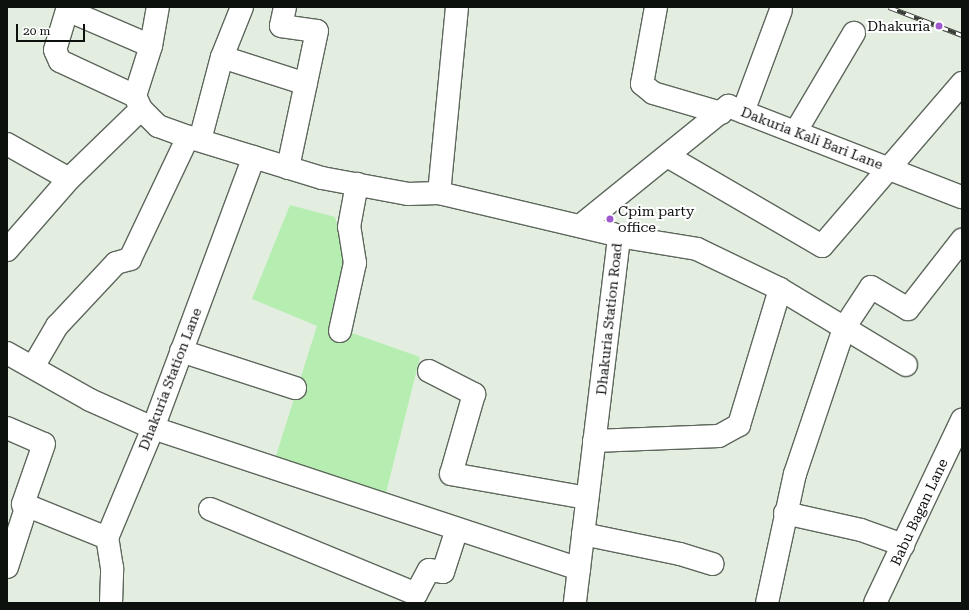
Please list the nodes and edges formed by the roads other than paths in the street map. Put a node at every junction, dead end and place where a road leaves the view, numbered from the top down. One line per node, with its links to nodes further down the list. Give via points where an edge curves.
1 (158, 7): 9 (street)
2 (242, 7): 10 (street)
3 (285, 7): 12 (street, via 281,26 317,31)
4 (457, 7): 25 (street)
5 (656, 7): 15 (street, via 642,84 653,93)
6 (68, 8): 9 (street); 13 (street, Dhakuria Station Road, via 55,50 60,61)
7 (781, 10): 14 (street)
8 (854, 33): 16 (street)
9 (151, 46): 13 (street)
10 (222, 57): 12 (street); 17 (street)
11 (962, 83): 22 (street)
12 (306, 84): 21 (street)
13 (138, 103): 17 (street, Dhakuria Station Road, via 158,126); 23 (street)
14 (743, 112): 15 (street, Dakuria Kali Bari Lane, via 728,106); 16 (street, Dakuria Kali Bari Lane)
15 (721, 113): 20 (street, Dakuria Kali Bari Lane)
16 (796, 131): 22 (street, Dakuria Kali Bari Lane)
17 (194, 138): 19 (street, Dhakuria Station Road); 37 (street, via 130,259 116,263 57,326)
18 (7, 144): 23 (street)
19 (254, 157): 21 (street, Dhakuria Station Road); 34 (street, Dhakuria Station Lane)
20 (669, 157): 22 (street, via 822,246); 27 (street, Dakuria Kali Bari Lane)
21 (288, 168): 24 (street, Dhakuria Station Road)
22 (889, 168): 26 (street, Dakuria Kali Bari Lane)
23 (69, 179): 30 (street)
24 (357, 184): 25 (street, Dhakuria Station Road, via 408,194); 33 (street, via 349,227 355,263)
25 (439, 192): 27 (street, Dhakuria Station Road)
26 (962, 197)
27 (580, 226): 28 (street, Dhakuria Station Road)
28 (618, 236): 31 (street, via 696,249); 43 (street, Dhakuria Station Road)
29 (962, 240): 32 (street, via 908,309 871,287)
30 (7, 250)
31 (780, 289): 32 (street); 43 (street, via 739,425 719,436)
32 (844, 328): 36 (street); 48 (street)
33 (340, 331)
34 (181, 351): 39 (street); 42 (street, Dhakuria Station Lane)
35 (7, 353): 37 (street)
36 (906, 365)
37 (33, 366): 42 (street, via 90,400)
38 (429, 371): 45 (street, via 474,394 451,474)
39 (295, 388)
40 (962, 420): 44 (street, Babu Bagan Lane)
41 (7, 428): 46 (street, via 44,444 23,504)
42 (153, 428): 49 (street); 51 (street, Dhakuria Station Lane)
43 (594, 441): 45 (street, Dhakuria Station Road)
44 (954, 458): 52 (street, Babu Bagan Lane)
45 (587, 498): 50 (street, Dhakuria Station Road)
46 (27, 506): 51 (street); 54 (street)
47 (210, 509): 49 (street, via 416,594 429,570 443,572)
48 (785, 513): 52 (street, via 861,530); 58 (street)
49 (457, 528): 55 (street)
50 (583, 534): 53 (street, via 680,554); 55 (street, Dhakuria Station Road)
51 (107, 538): 56 (street, via 112,568)
52 (903, 545): 59 (street, Babu Bagan Lane)
53 (712, 564)
54 (7, 567)
55 (579, 569): 57 (street, Dhakuria Station Road)
56 (111, 603)
57 (575, 603)
58 (767, 603)
59 (875, 603)

